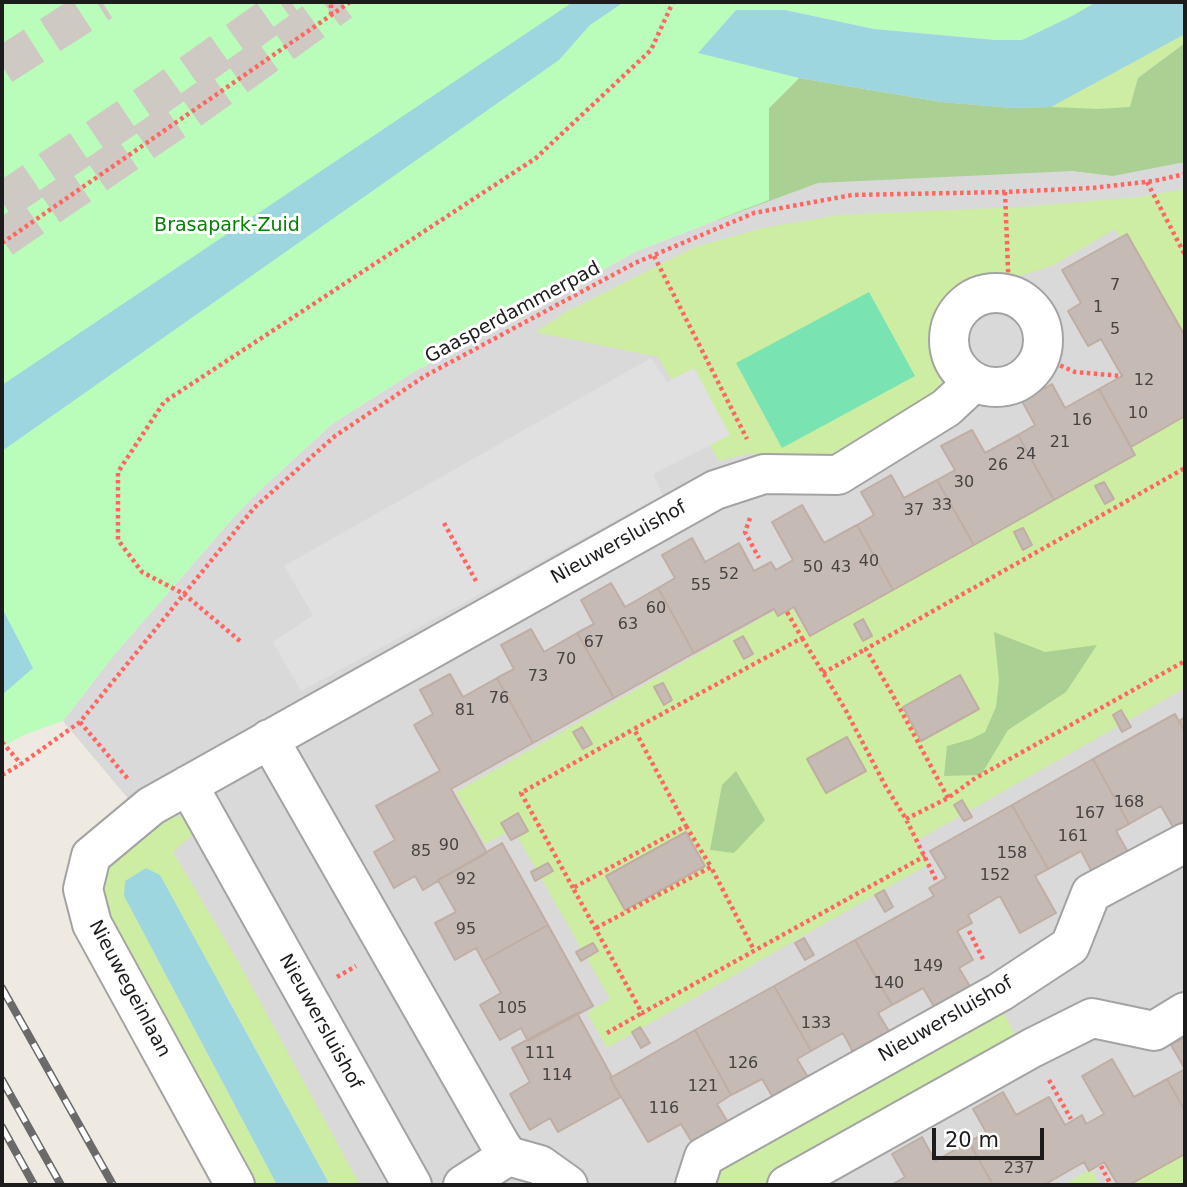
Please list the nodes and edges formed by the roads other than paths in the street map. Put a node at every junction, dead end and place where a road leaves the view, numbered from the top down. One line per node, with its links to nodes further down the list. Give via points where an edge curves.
1 (974, 382): 1 (street, via 1000,388 1025,378 1041,357 1044,331 1032,307 1009,294 986,293 965,303 952,322 948,344 956,366); 2 (street, Nieuwersluishof, via 946,408 838,475 764,474 715,490)
2 (269, 739): 3 (street, Nieuwersluishof); 7 (street)
3 (188, 785): 4 (street, Nieuwersluishof); 9 (street, Nieuwersluishof)
4 (151, 806): 8 (street, Nieuwegeinlaan, via 91,856 83,889 92,924)
5 (1185, 843): 12 (street, Nieuwersluishof, via 1091,893 1070,946 1000,992 704,1157)
6 (1185, 1012): 13 (street, via 1154,1031 1092,1018)
7 (509, 1156): 10 (street); 11 (street, via 540,1165)
8 (235, 1185)
9 (412, 1185)
10 (463, 1185)
11 (568, 1185)
12 (695, 1185)
13 (787, 1185)

